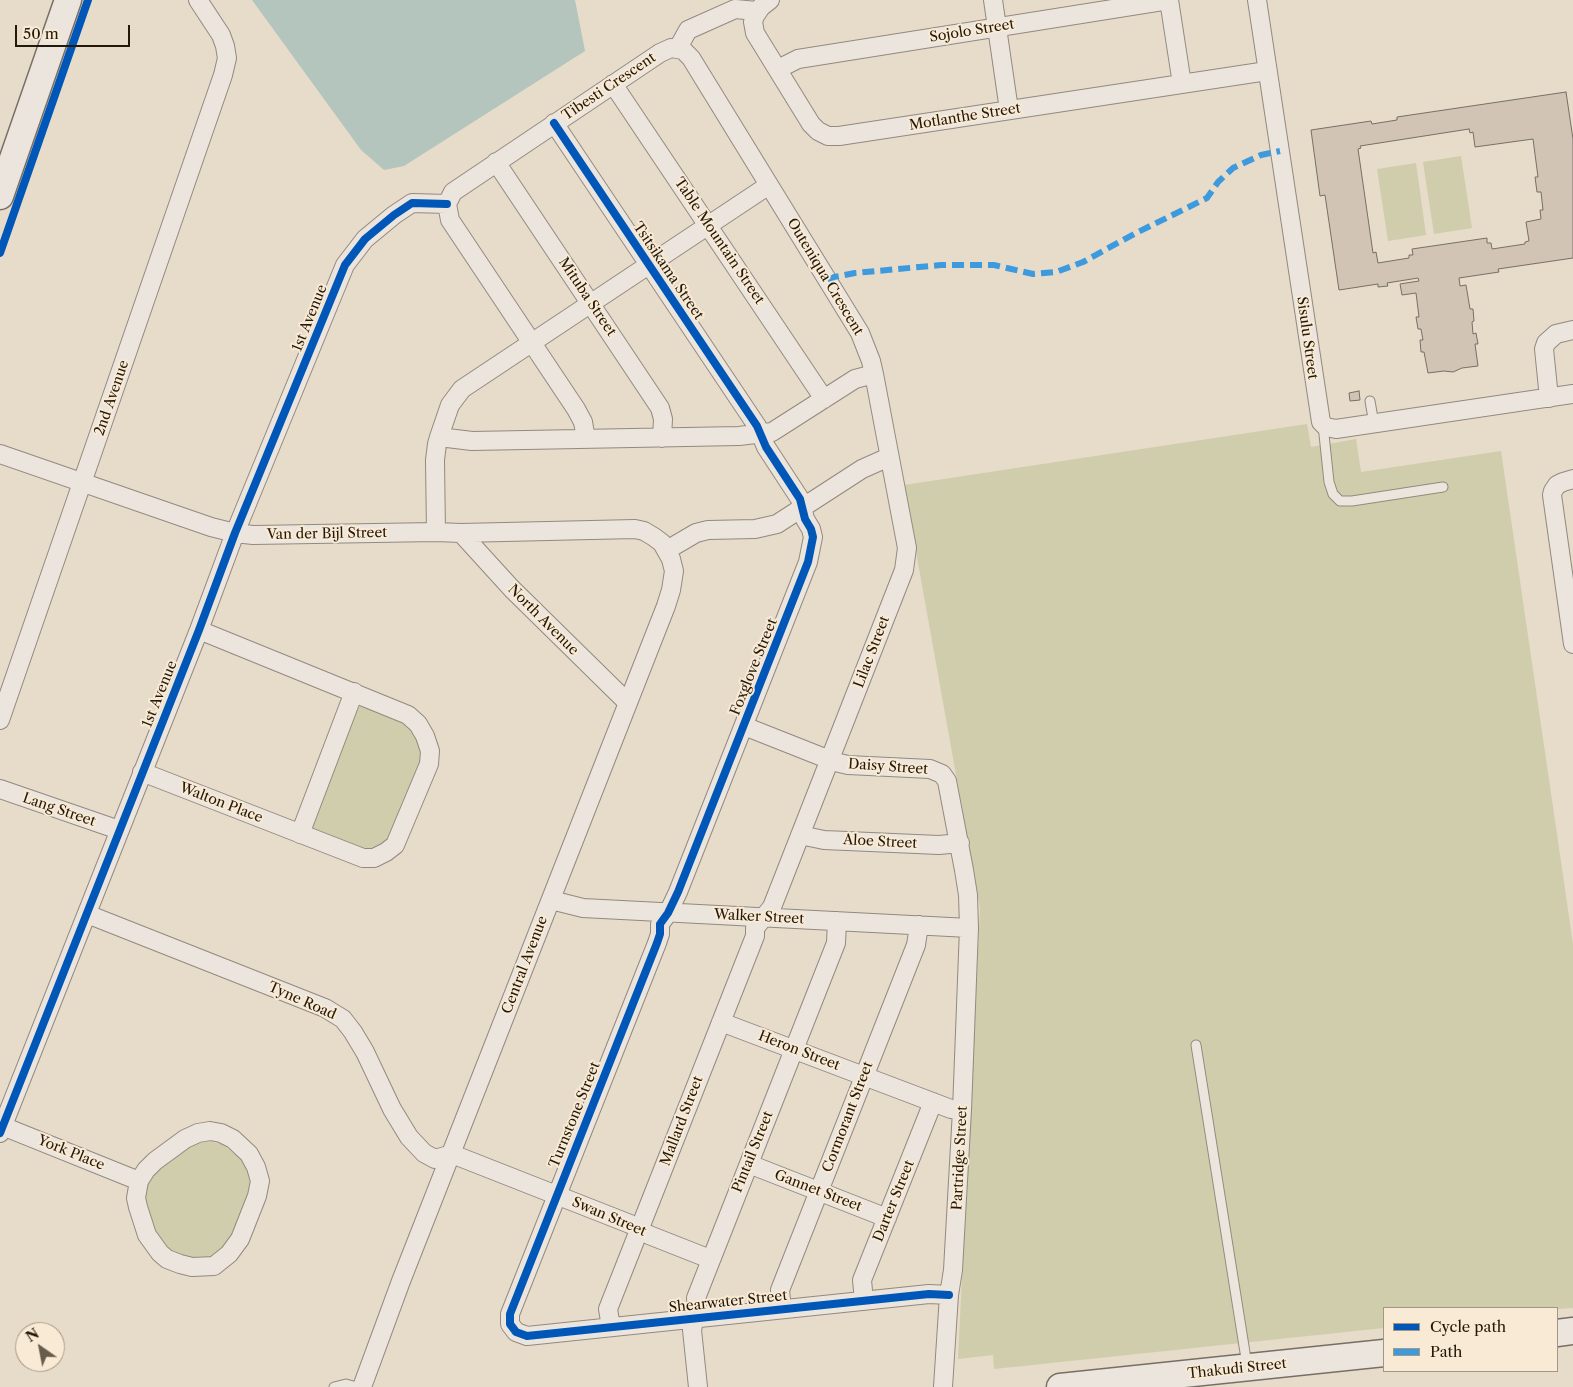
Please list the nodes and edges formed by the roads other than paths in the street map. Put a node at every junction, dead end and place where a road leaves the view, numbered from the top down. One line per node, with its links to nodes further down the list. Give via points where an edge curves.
1 (68, 0): 17 (street)
2 (198, 0): 38 (street, 2nd Avenue, via 225,46 227,58 223,75)
3 (993, 0): 7 (street)
4 (1169, 0): 7 (street, Sojolo Street); 12 (street)
5 (1257, 0): 10 (street, Sisulu Street)
6 (764, 6): 8 (street, via 735,9 688,30); 9 (street, Motlanthe Street, via 754,22 755,33)
7 (997, 28): 9 (street, Sojolo Street, via 798,59); 13 (street)
8 (678, 48): 11 (street, Tibesti Crescent, via 665,49); 16 (street, via 691,58)
9 (778, 69): 13 (street, Motlanthe Street, via 814,128 828,136)
10 (1268, 71): 12 (street, Motlanthe Street); 29 (street, Sisulu Street, via 1319,418)
11 (613, 84): 14 (street, Tibesti Crescent); 19 (street, Table Mountain Street)
12 (1182, 84): 13 (street, Motlanthe Street)
13 (1009, 110)
14 (554, 123): 15 (street, Tibesti Crescent); 20 (street, Tsitsikama Street)
15 (496, 162): 18 (street, Tibesti Crescent, via 458,188); 21 (street, Mituba Street)
16 (769, 184): 19 (street); 24 (street, Outeniqua Crescent, via 860,333)
17 (0, 196)
18 (447, 204): 23 (street, via 450,220); 42 (street, 1st Avenue, via 412,203 365,239 345,265)
19 (708, 225): 20 (street); 27 (street, Table Mountain Street)
20 (648, 264): 21 (street); 31 (street, Tsitsikama Street)
21 (590, 303): 23 (street); 33 (street, Mituba Street, via 660,408)
22 (1573, 330): 26 (street, via 1556,334 1546,343)
23 (531, 342): 32 (street, via 462,389 450,405); 34 (street, via 576,409 583,422)
24 (874, 374): 27 (street, via 856,379); 36 (street, Lilac Street)
25 (1573, 394): 26 (street)
26 (1549, 398): 30 (street)
27 (824, 399): 31 (street, via 772,432)
28 (1370, 401): 30 (lane)
29 (1323, 424): 30 (street, via 1336,429); 39 (lane, via 1329,482 1333,494 1340,501)
30 (1374, 424)
31 (760, 434): 33 (street); 40 (street, Foxglove Street, via 800,499)
32 (439, 437): 34 (street, via 472,441); 41 (street, via 435,460)
33 (662, 438): 34 (street)
34 (586, 439)
35 (0, 454): 38 (street, Van der Bijl Street)
36 (889, 457): 40 (street, via 862,469); 52 (street, Lilac Street, via 907,548 906,563)
37 (1573, 479): 45 (street, via 1557,485 1552,494)
38 (83, 483): 42 (street, Van der Bijl Street); 50 (street, 2nd Avenue)
39 (1443, 487)
40 (802, 508): 44 (street, via 766,528 708,530); 51 (street, Foxglove Street, via 813,537 810,554)
41 (436, 532): 42 (street, Van der Bijl Street, via 253,536); 43 (street, Van der Bijl Street)
42 (235, 533): 46 (street, 1st Avenue)
43 (461, 533): 44 (street, Van der Bijl Street, via 635,529 644,531); 49 (street, North Avenue, via 519,596)
44 (664, 547): 49 (street, Central Avenue, via 674,571 671,590)
45 (1569, 594): 47 (street)
46 (199, 630): 48 (street, Walton Place); 53 (street, 1st Avenue)
47 (1573, 644)
48 (354, 692): 56 (street); 56 (street, Walton Place, via 408,715 418,724 430,751 429,764 395,845 386,852 374,858 364,858)
49 (628, 703): 59 (street, Central Avenue)
50 (0, 720)
51 (744, 726): 52 (street, Daisy Street); 60 (street, Foxglove Street)
52 (830, 760): 57 (street, Lilac Street); 58 (street, Daisy Street, via 848,765 930,769 942,774 948,786)
53 (142, 772): 55 (street, 1st Avenue); 56 (street, Walton Place)
54 (0, 789): 55 (street, Lang Street)
55 (119, 830): 61 (street, 1st Avenue)
56 (300, 834)
57 (800, 835): 58 (street, Aloe Street, via 824,840); 62 (street, Lilac Street, via 772,907)
58 (960, 843): 65 (street, Daisy Street)
59 (551, 900): 60 (street, Walker Street, via 583,908); 73 (street, Central Avenue)
60 (668, 913): 62 (street, Walker Street); 77 (street, Turnstone Street, via 660,924 657,943)
61 (87, 914): 72 (street, 1st Avenue); 73 (street, Tyne Road, via 325,1008 343,1019 365,1052 409,1137 424,1153 436,1159)
62 (764, 918): 63 (street, Walker Street); 66 (street, Mallard Street, via 756,928)
63 (837, 921): 64 (street, Walker Street); 68 (street, Pintail Street, via 836,943)
64 (919, 925): 65 (street, Walker Street); 69 (street, Cormorant Street, via 916,945)
65 (969, 928): 71 (street, Partridge Street)
66 (721, 1022): 68 (street, Heron Street); 79 (street, Mallard Street)
67 (1196, 1045): 90 (lane)
68 (794, 1049): 69 (street, Heron Street); 74 (street, Pintail Street)
69 (864, 1076): 70 (street, Heron Street); 76 (street, Cormorant Street)
70 (933, 1102): 71 (street, Heron Street); 78 (street, Darter Street)
71 (962, 1110): 81 (street, Partridge Street)
72 (1, 1128): 75 (street, York Place)
73 (452, 1154): 77 (street, Swan Street); 94 (street, Central Avenue)
74 (749, 1164): 76 (street, Gannet Street); 80 (street, Pintail Street)
75 (139, 1181): 75 (street, via 154,1161 171,1148 198,1133 210,1131 233,1139 249,1154 260,1181 240,1239 229,1254 214,1266 192,1267 167,1259 147,1235 136,1198)
76 (819, 1192): 78 (street, Gannet Street); 83 (street, Cormorant Street, via 780,1290)
77 (557, 1195): 79 (street, Swan Street); 86 (street, Turnstone Street, via 510,1314)
78 (887, 1218): 82 (street, Darter Street, via 862,1280)
79 (640, 1229): 80 (street, Swan Street); 85 (street, Mallard Street, via 608,1309)
80 (710, 1259): 84 (street, Pintail Street, via 696,1298)
81 (949, 1295): 82 (street, Shearwater Street); 96 (street, Partridge Street)
82 (864, 1300): 83 (street, Shearwater Street)
83 (782, 1309): 84 (street, Shearwater Street)
84 (694, 1318): 85 (street, Shearwater Street); 95 (street, Pintail Street, via 692,1330)
85 (611, 1327): 86 (street, Shearwater Street, via 527,1336)
86 (512, 1328)
87 (1573, 1331): 88 (street)
88 (1558, 1333)
89 (1383, 1353): 90 (street, Thakudi Street)
90 (1248, 1367): 91 (street, Thakudi Street)
91 (1087, 1386): 97 (street, Thakudi Street)
92 (334, 1387): 93 (lane, via 346,1384)
93 (357, 1387)
94 (362, 1387)
95 (698, 1387)
96 (943, 1387)
97 (1060, 1387)

